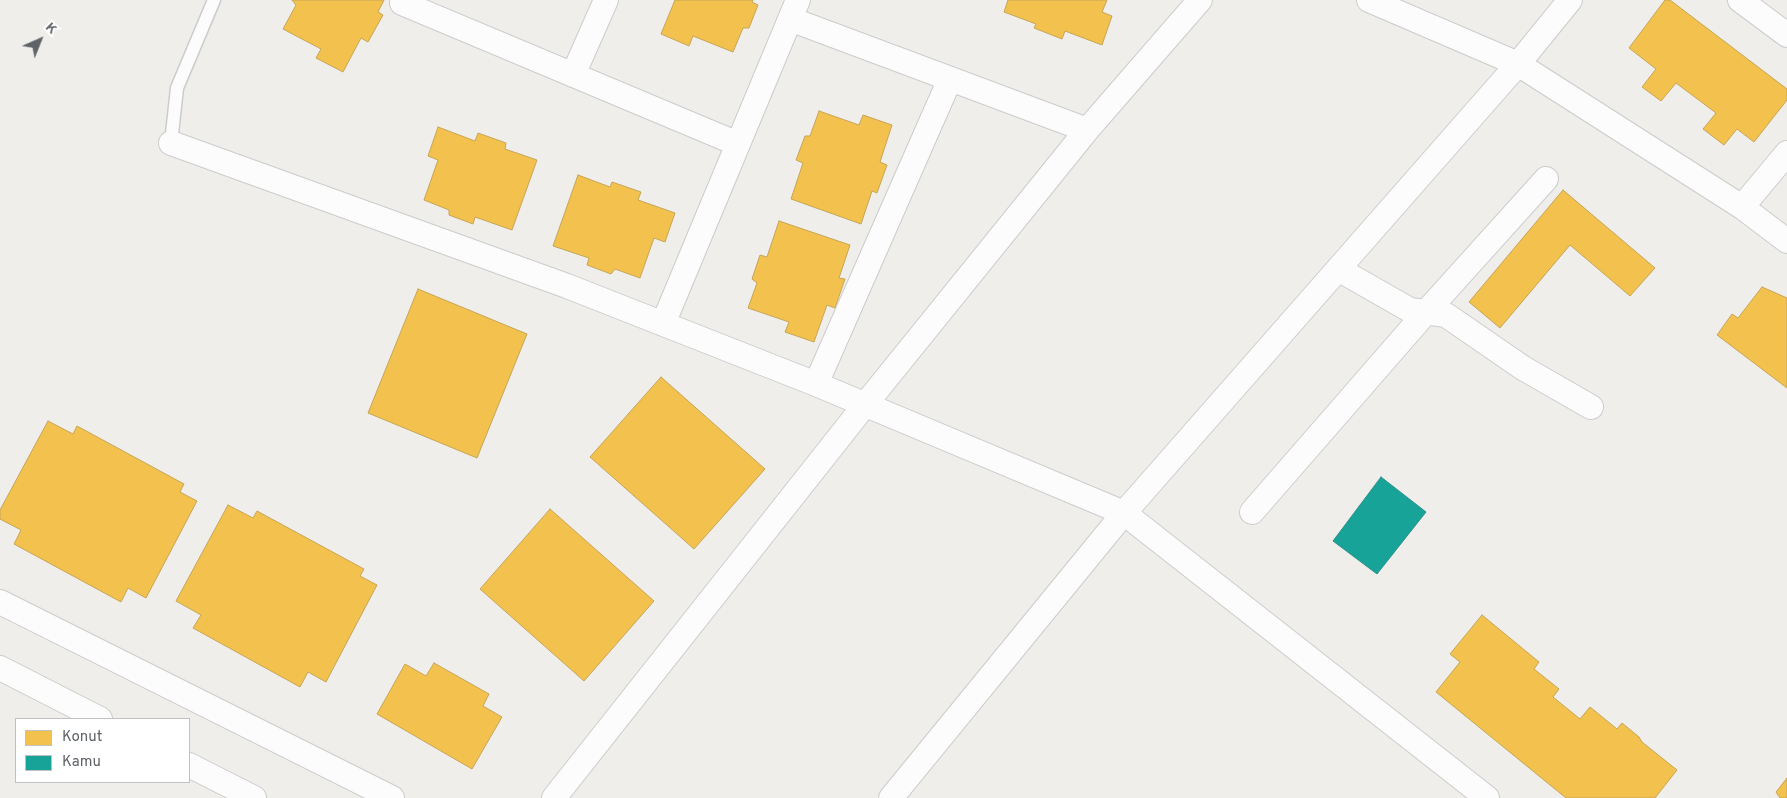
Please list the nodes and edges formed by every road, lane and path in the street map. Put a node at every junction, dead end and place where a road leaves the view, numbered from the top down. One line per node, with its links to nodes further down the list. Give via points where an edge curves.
1 (214, 0): 14 (lane, via 177,88)
2 (404, 0): 11 (street, via 402,4)
3 (606, 0): 11 (street)
4 (1200, 0): 13 (street)
5 (1369, 0): 10 (street)
6 (1570, 0): 10 (street)
7 (1740, 0): 9 (street)
8 (794, 10): 12 (street); 15 (street)
9 (1787, 35)
10 (1518, 64): 18 (street); 20 (street)
11 (573, 75): 15 (street)
12 (950, 79): 13 (street); 23 (street)
13 (1087, 130): 24 (street)
14 (171, 143): 22 (street)
15 (738, 144): 22 (street)
16 (1787, 153): 18 (street)
17 (1546, 179): 21 (street)
18 (1742, 207): 19 (street)
19 (1787, 241)
20 (1338, 269): 21 (street, via 1410,310); 26 (street)
21 (1427, 311): 25 (street, via 1446,315 1523,368); 27 (street)
22 (664, 324): 23 (street)
23 (816, 384): 24 (street)
24 (864, 406): 26 (street); 34 (street)
25 (1591, 407)
26 (1124, 512): 35 (street); 36 (street)
27 (1252, 512)
28 (0, 602): 33 (street)
29 (0, 668): 30 (street)
30 (98, 718)
31 (190, 765): 32 (street)
32 (254, 798)
33 (392, 798)
34 (554, 798)
35 (891, 798)
36 (1487, 798)

